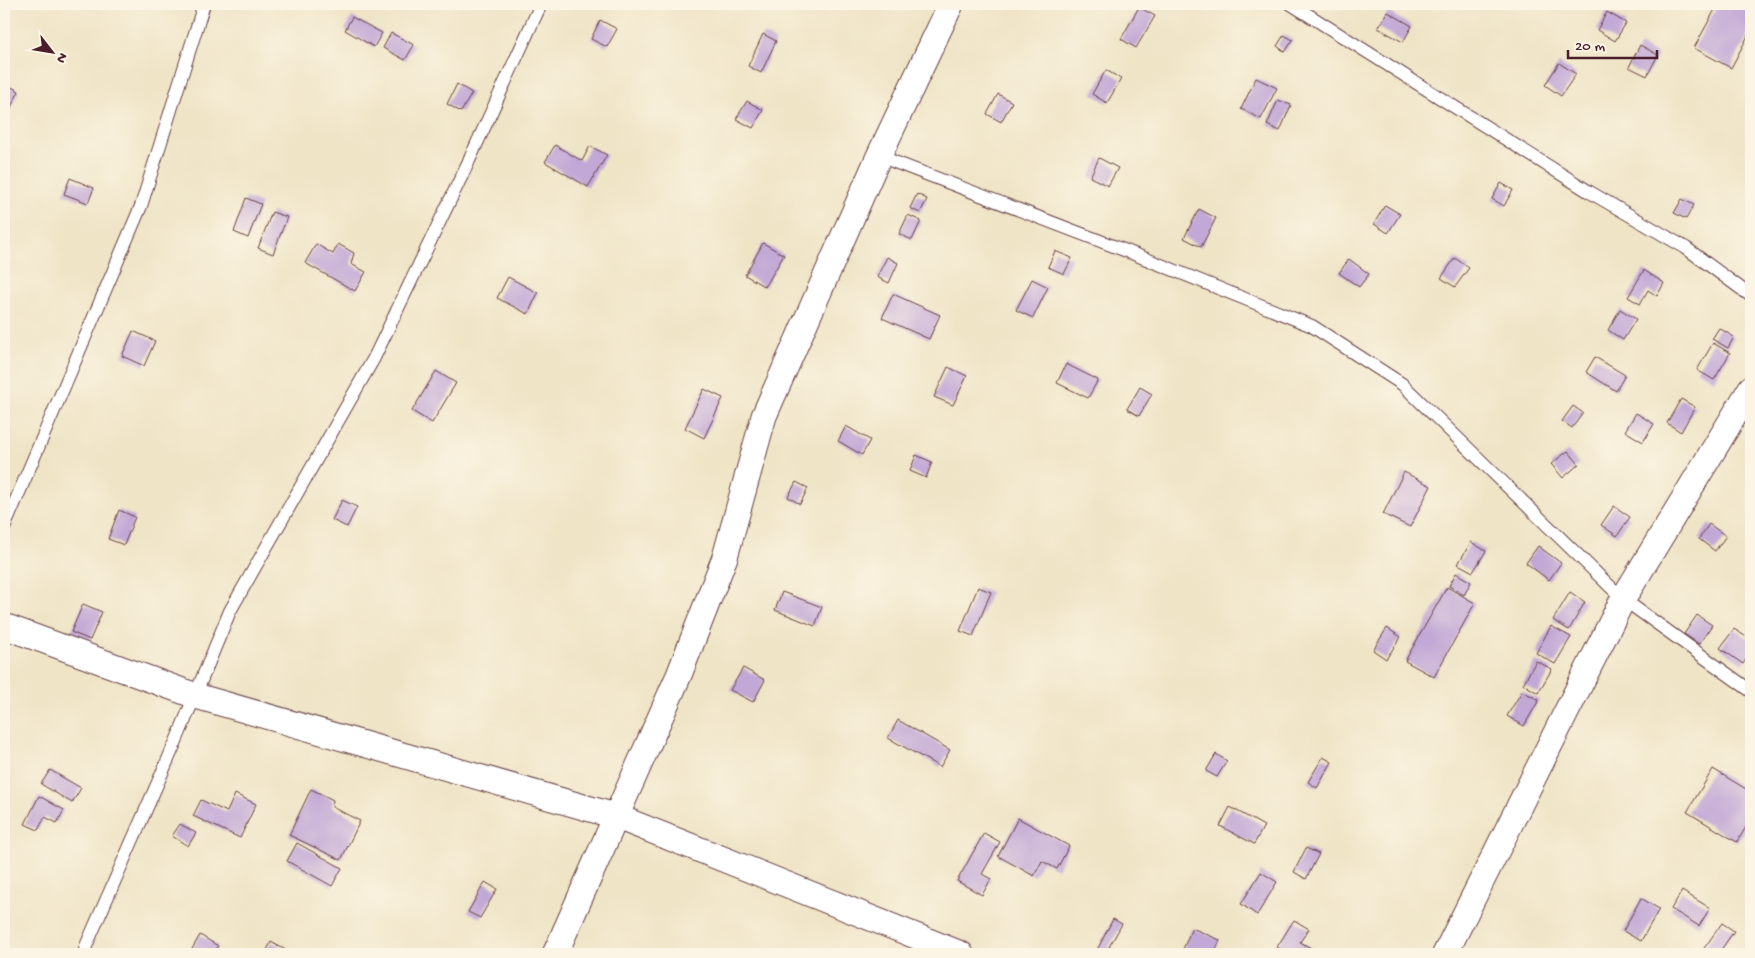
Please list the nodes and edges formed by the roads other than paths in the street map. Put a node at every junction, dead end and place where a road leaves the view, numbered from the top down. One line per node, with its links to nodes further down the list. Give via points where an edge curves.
1 (204, 4): 8 (lane, via 141,206)
2 (541, 4): 12 (lane, via 374,358 230,611)
3 (951, 4): 5 (street)
4 (1291, 4): 6 (lane, via 1588,191 1686,248)
5 (879, 156): 9 (lane, via 1138,255 1312,326 1402,384); 13 (street, via 764,416 725,557 679,675)
6 (1751, 296)
7 (1751, 388): 9 (street)
8 (4, 528)
9 (1623, 599): 11 (lane); 17 (street)
10 (4, 626): 12 (street)
11 (1751, 691)
12 (196, 696): 13 (street); 14 (lane)
13 (615, 816): 15 (street); 16 (street)
14 (84, 954)
15 (555, 954)
16 (961, 954)
17 (1445, 954)

